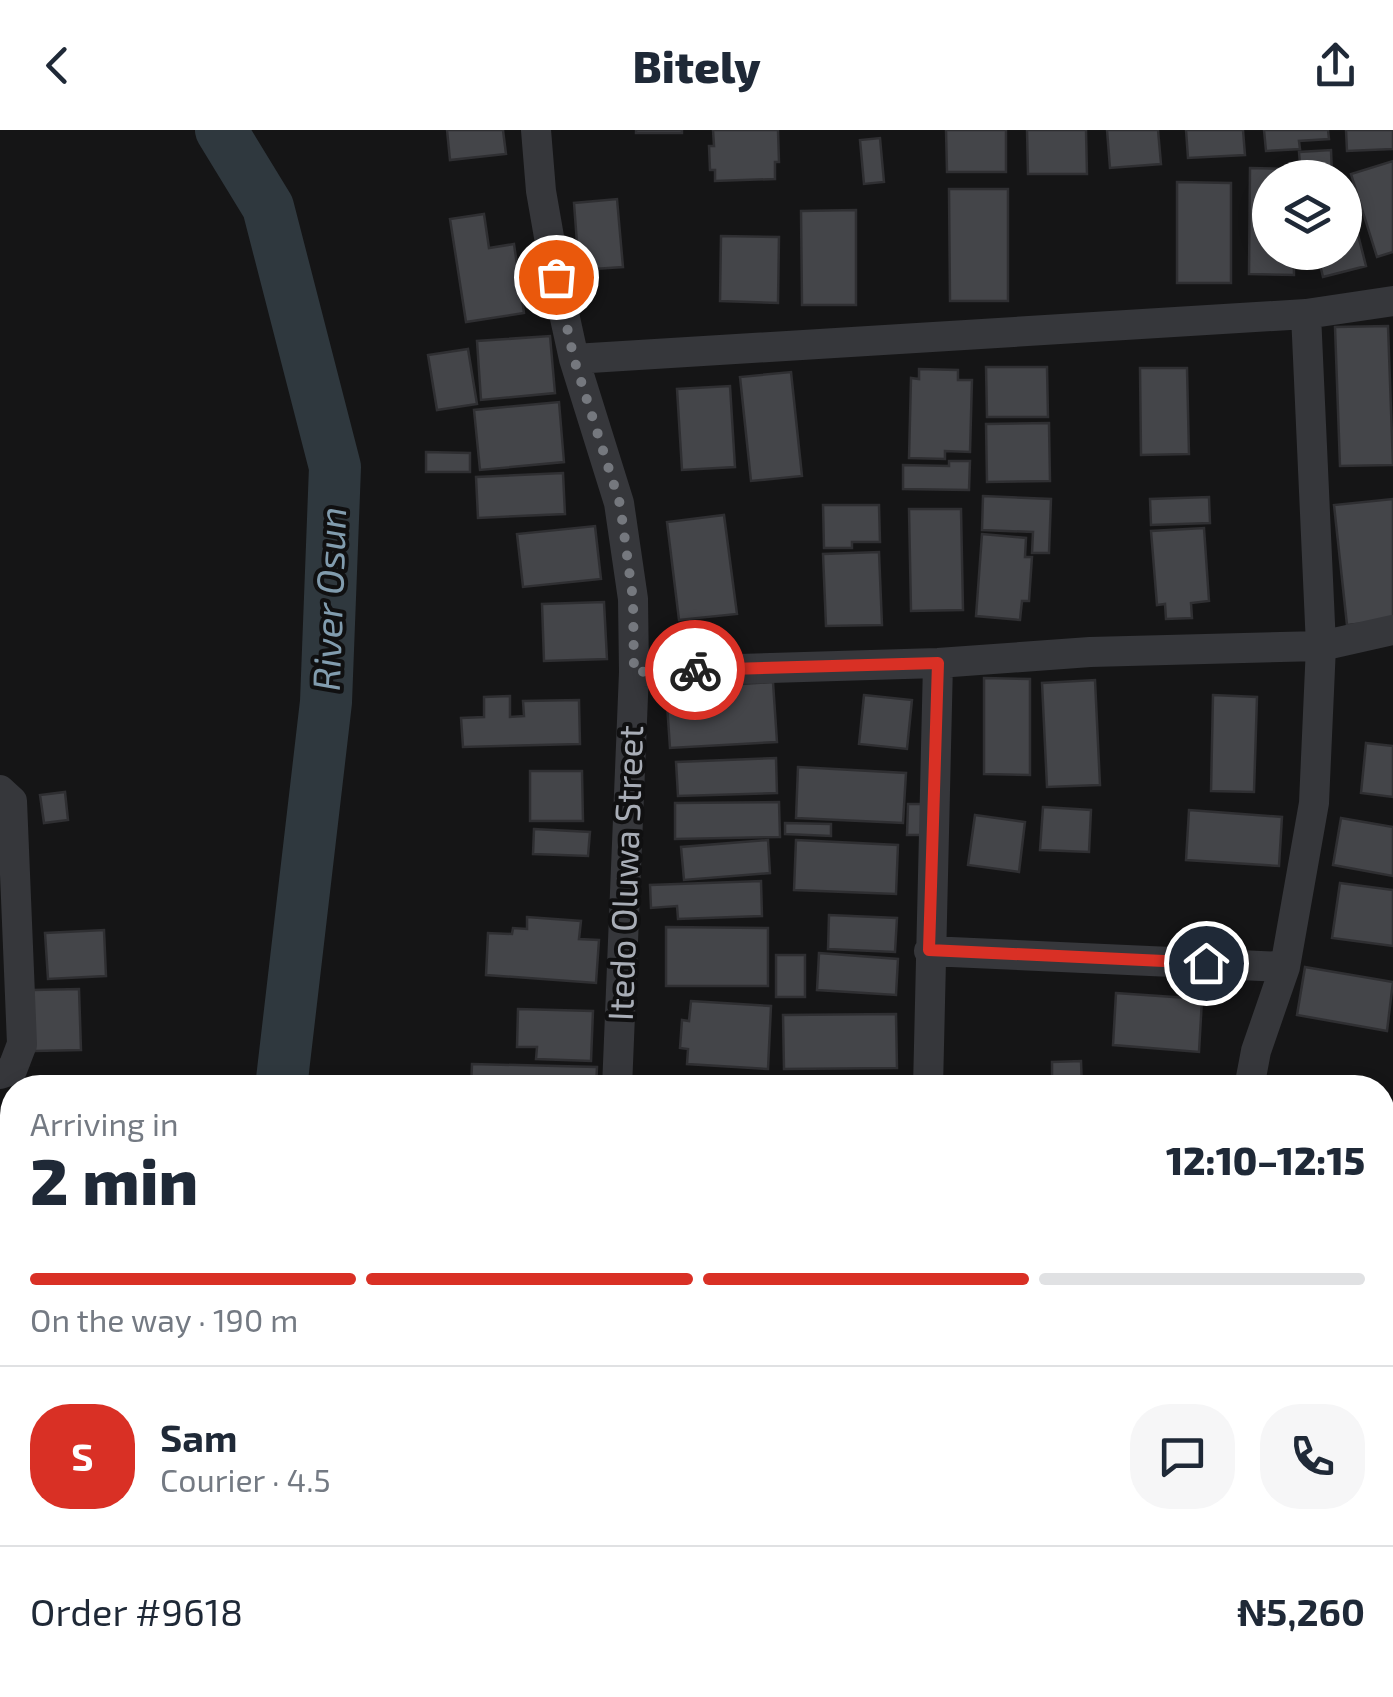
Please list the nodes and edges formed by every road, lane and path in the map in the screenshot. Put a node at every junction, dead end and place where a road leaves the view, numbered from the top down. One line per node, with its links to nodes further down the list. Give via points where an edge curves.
1 (536, 130): 4 (street, Itedo Oluwa Street, via 541,191)
2 (1393, 301): 3 (street)
3 (1306, 314): 4 (street); 6 (street)
4 (574, 359): 8 (street, Itedo Oluwa Street, via 620,504 633,599)
5 (1393, 630): 6 (street)
6 (1321, 646): 7 (street); 11 (street, via 1314,804)
7 (938, 663): 8 (street); 10 (street)
8 (634, 672): 13 (street, Itedo Oluwa Street)
9 (0, 790): 12 (street, via 12,801 22,1044 12,1070)
10 (929, 950): 11 (street); 14 (street)
11 (1285, 967): 15 (street)
12 (0, 1074)
13 (618, 1075)
14 (928, 1075)
15 (1252, 1075)

